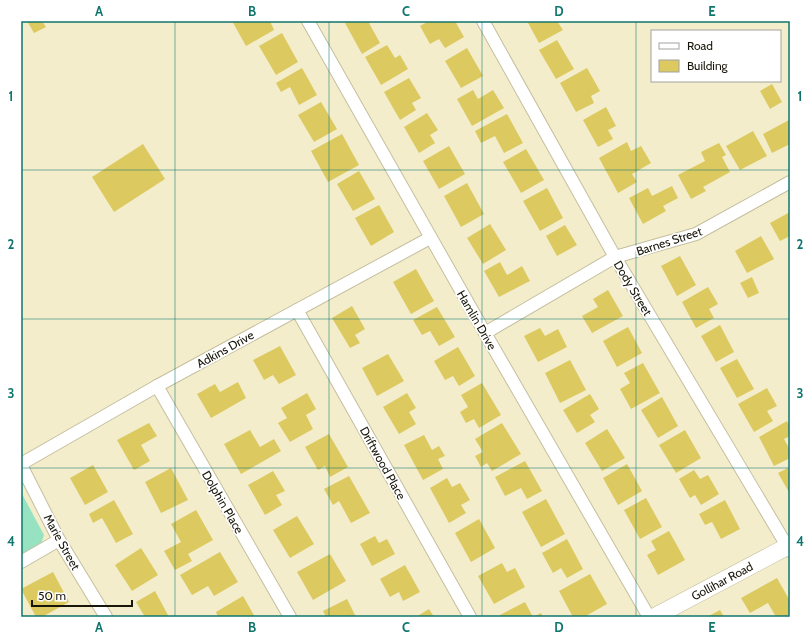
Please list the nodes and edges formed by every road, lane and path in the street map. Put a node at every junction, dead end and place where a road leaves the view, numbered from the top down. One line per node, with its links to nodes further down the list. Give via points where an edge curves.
1 (308, 21): 4 (street, Hamlin Drive)
2 (483, 21): 5 (street, Dody Street)
3 (790, 182): 5 (street, Barnes Street, via 696,234)
4 (430, 238): 6 (street, Adkins Drive); 7 (street, Hamlin Drive)
5 (615, 257): 7 (street, Barnes Street); 11 (street, Dody Street)
6 (297, 310): 8 (street, Adkins Drive); 15 (street, Driftwood Place)
7 (485, 333): 16 (street, Hamlin Drive)
8 (157, 386): 9 (street, Adkins Drive); 14 (street, Dolphin Place)
9 (21, 465): 10 (street, Marie Street)
10 (59, 540): 12 (street); 13 (street, Marie Street)
11 (789, 548): 17 (main road, Gollihar Road)
12 (21, 562)
13 (106, 617)
14 (290, 617)
15 (470, 617)
16 (649, 617)
17 (654, 617)

